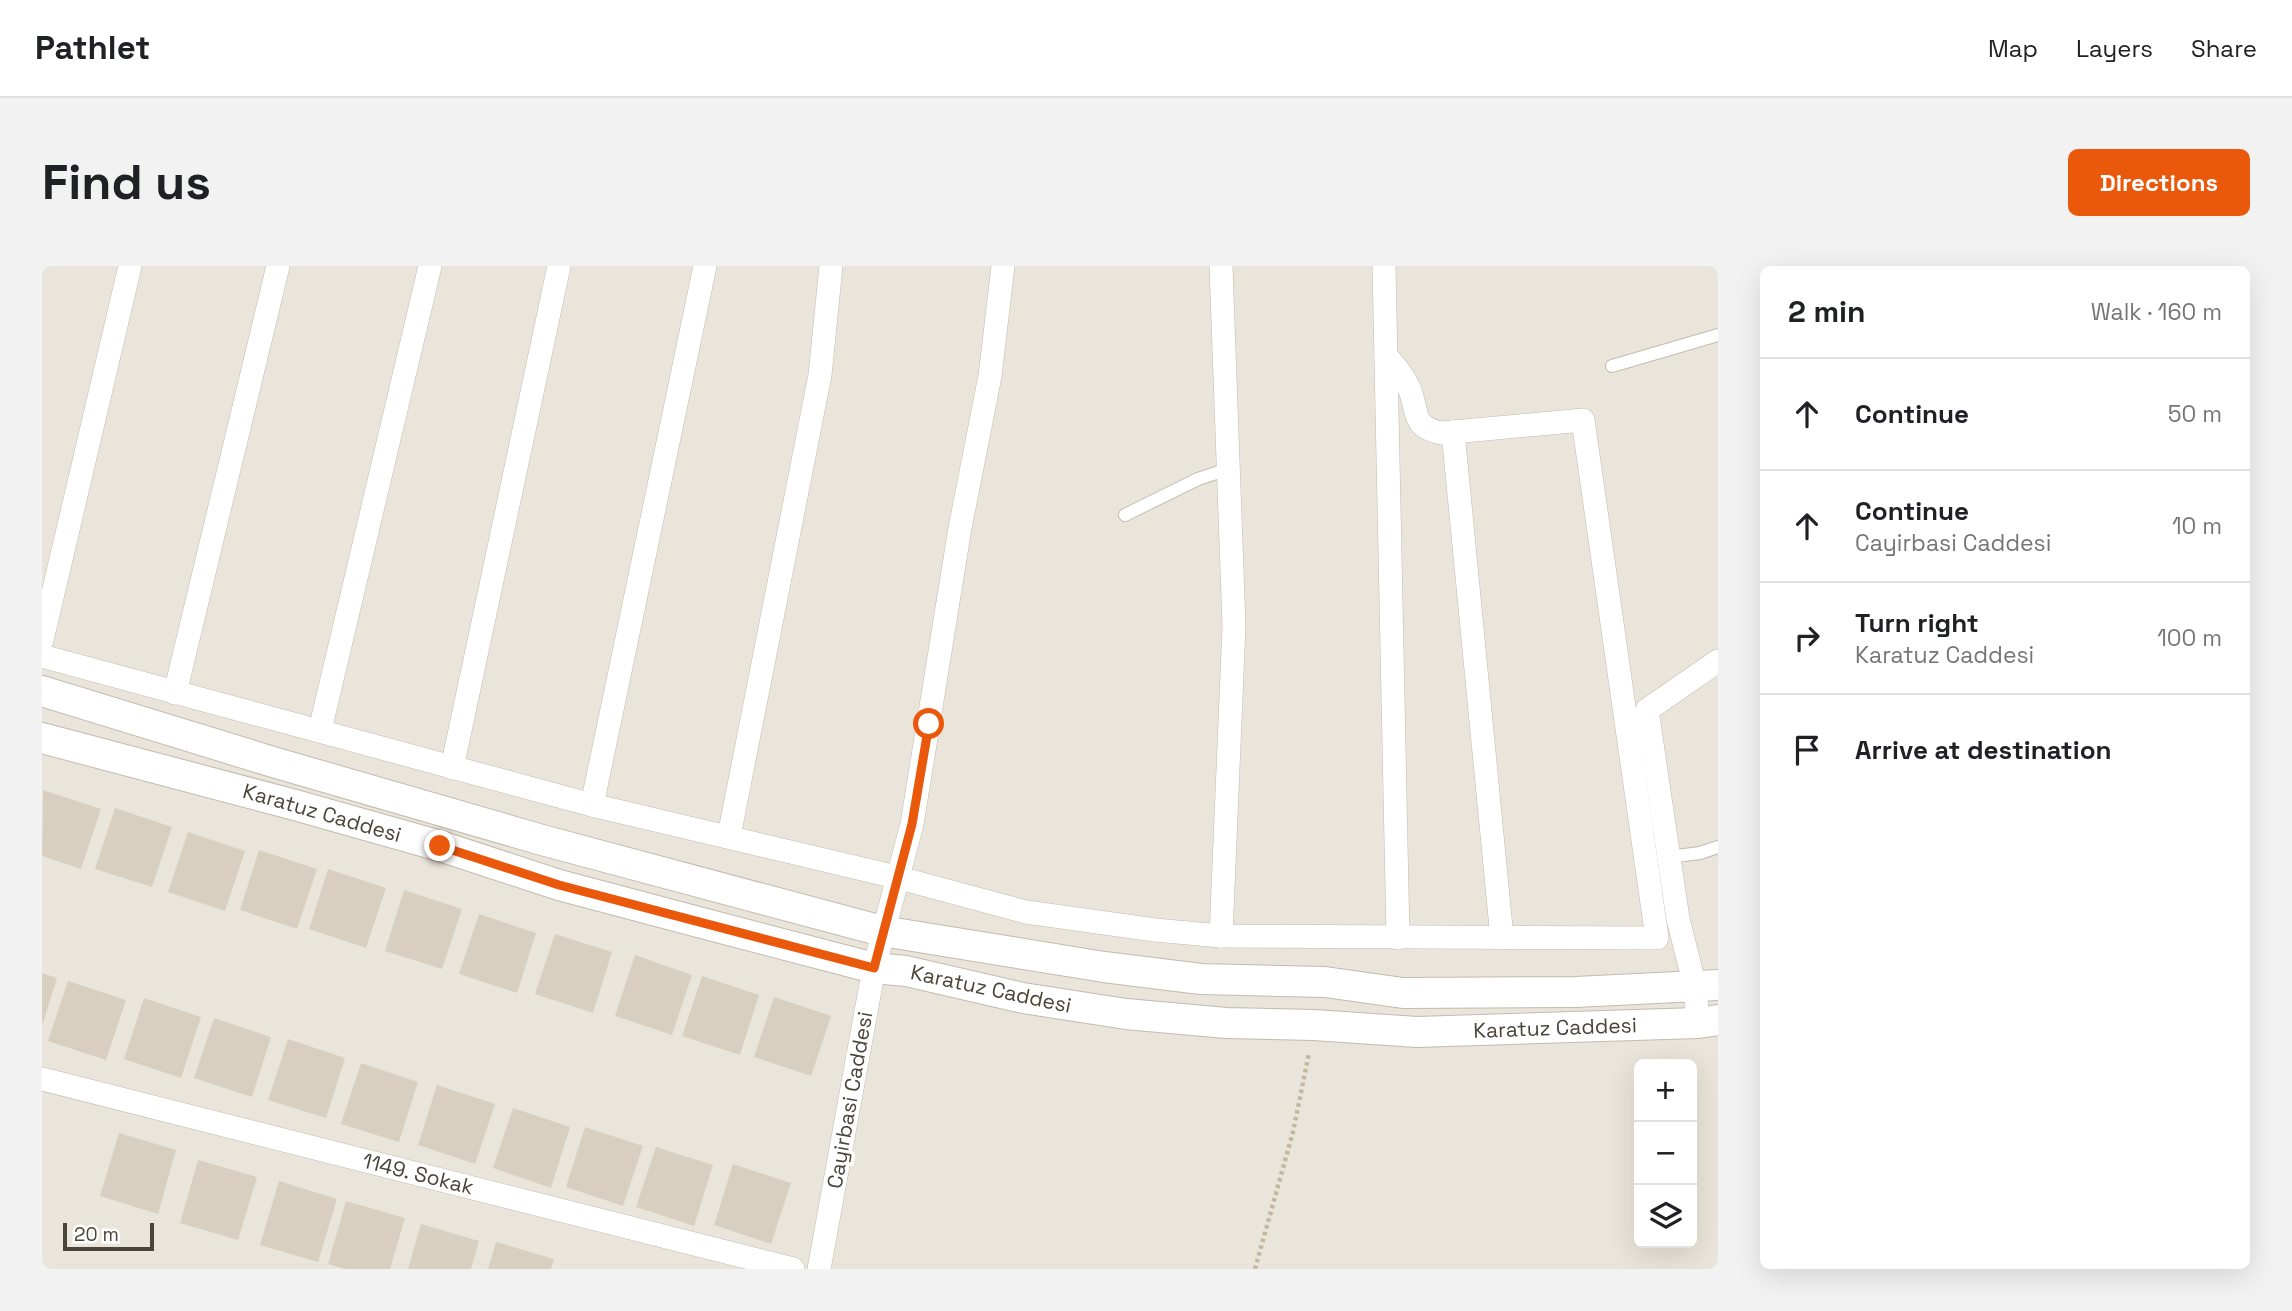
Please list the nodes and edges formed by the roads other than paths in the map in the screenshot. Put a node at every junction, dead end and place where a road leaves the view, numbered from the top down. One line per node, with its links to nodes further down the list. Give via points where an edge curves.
1 (130, 266): 16 (street)
2 (278, 266): 20 (street)
3 (430, 266): 21 (street)
4 (559, 266): 23 (street)
5 (705, 266): 24 (street)
6 (831, 266): 25 (street, via 820,375)
7 (1003, 266): 28 (street, Cayirbasi Caddesi, via 990,376 912,824)
8 (1221, 266): 14 (street)
9 (1384, 266): 11 (street)
10 (1718, 335): 12 (lane)
11 (1386, 356): 13 (street, via 1403,375 1416,418 1426,428); 31 (street)
12 (1612, 366)
13 (1453, 432): 32 (street); 32 (street, via 1583,420 1657,938)
14 (1228, 469): 15 (lane); 30 (street, via 1234,626)
15 (1125, 514)
16 (42, 640)
17 (42, 656): 20 (street)
18 (1718, 661): 27 (street, via 1647,710)
19 (42, 691): 29 (street, via 542,840)
20 (175, 694): 21 (street)
21 (320, 730): 23 (street)
22 (42, 738): 33 (street, Karatuz Caddesi, via 440,846 559,885)
23 (452, 768): 24 (street)
24 (592, 805): 25 (street)
25 (729, 836): 28 (street)
26 (1718, 847): 27 (lane)
27 (1669, 857): 34 (street, via 1678,919)
28 (897, 877): 29 (street, Cayirbasi Caddesi); 30 (street, via 1026,912)
29 (882, 931): 33 (street, Cayirbasi Caddesi); 34 (street, via 1200,979 1325,982 1403,993)
30 (1221, 936): 31 (street)
31 (1398, 938): 32 (street)
32 (1502, 938)
33 (874, 968): 35 (street, Karatuz Caddesi, via 1023,998 1226,1023 1416,1032); 38 (street, Cayirbasi Caddesi)
34 (1707, 986): 35 (street)
35 (1708, 1022)
36 (42, 1079): 37 (street, 1149. Sokak)
37 (793, 1269)
38 (819, 1269)

